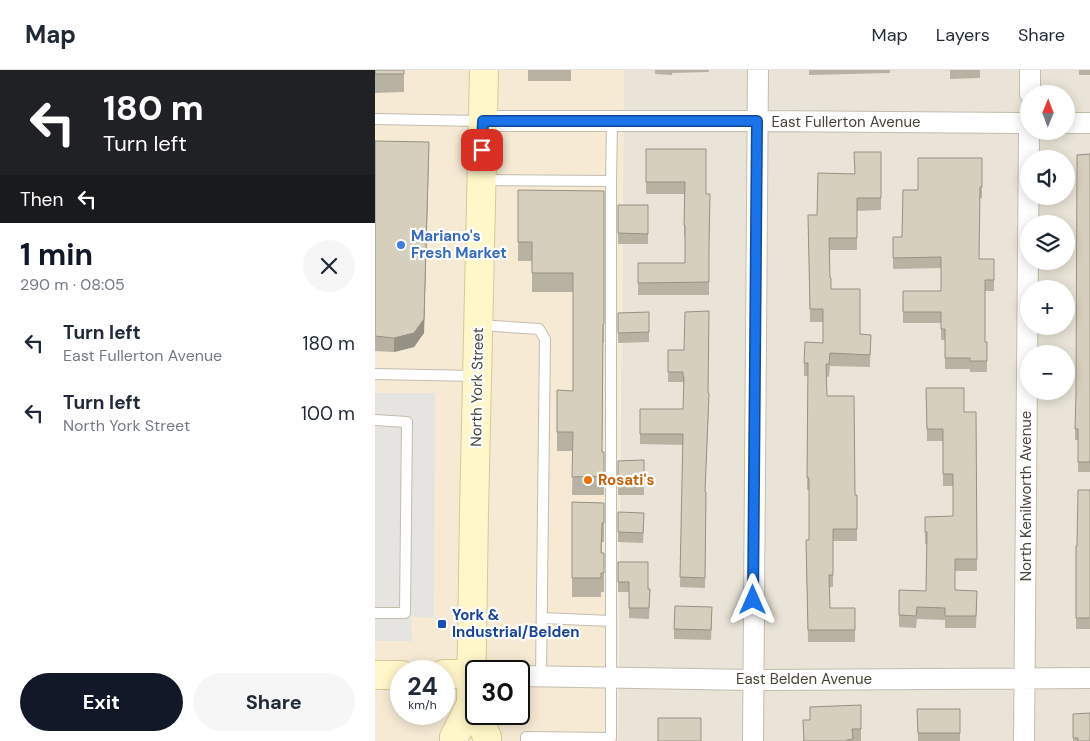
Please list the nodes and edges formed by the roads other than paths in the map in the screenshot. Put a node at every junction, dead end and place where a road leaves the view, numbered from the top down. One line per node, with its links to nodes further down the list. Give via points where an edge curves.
1 (484, 70): 6 (main road, North York Street)
2 (758, 70): 8 (street)
3 (1030, 70): 4 (street)
4 (1030, 85)
5 (375, 120): 6 (lane)
6 (483, 121): 7 (street, East Fullerton Avenue); 13 (main road, North York Street)
7 (613, 121): 8 (street, East Fullerton Avenue); 14 (lane)
8 (757, 121): 9 (street, East Fullerton Avenue); 30 (street)
9 (1020, 123)
10 (1075, 123): 11 (street)
11 (1090, 123)
12 (1029, 140): 28 (street, North Kenilworth Avenue)
13 (481, 180): 14 (lane); 15 (main road, North York Street)
14 (611, 181): 21 (lane)
15 (478, 325): 17 (main road, North York Street); 20 (lane, via 539,329 545,338)
16 (375, 374): 17 (lane)
17 (477, 376): 22 (main road, North York Street)
18 (375, 420): 19 (lane, via 407,422 405,613)
19 (375, 613)
20 (542, 618): 21 (lane); 26 (lane)
21 (611, 621): 27 (lane)
22 (474, 660)
23 (375, 675): 24 (main road)
24 (390, 675)
25 (530, 676): 26 (street, East Belden Avenue)
26 (541, 677): 27 (street, East Belden Avenue)
27 (611, 678): 30 (street, East Belden Avenue); 35 (lane, via 611,738 526,737)
28 (1025, 678): 29 (street, East Belden Avenue); 30 (street, East Belden Avenue); 37 (street, North Kenilworth Avenue)
29 (1090, 678)
30 (753, 680): 36 (street)
31 (465, 723): 33 (main road, North York Street)
32 (482, 725): 34 (main road, North York Street)
33 (454, 741)
34 (487, 741)
35 (526, 741)
36 (753, 741)
37 (1024, 741)

